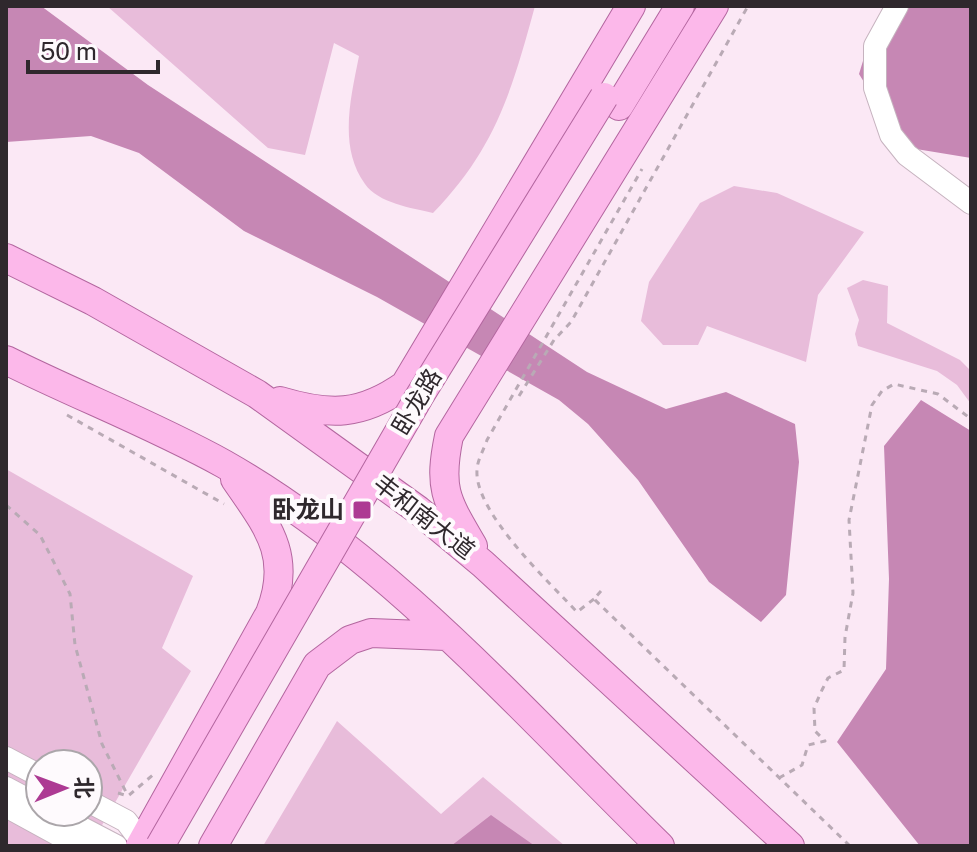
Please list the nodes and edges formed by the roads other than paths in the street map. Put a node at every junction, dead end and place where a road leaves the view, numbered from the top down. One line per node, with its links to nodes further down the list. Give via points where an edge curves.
1 (631, 6): 10 (main road, 卧龙路, via 405,385 379,403 351,411 312,411)
2 (659, 6): 6 (main road, 卧龙路)
3 (680, 6): 6 (main road, 卧龙路)
4 (714, 6): 12 (main road, 卧龙路, via 449,436 441,473 452,510)
5 (897, 6): 7 (street, via 875,46 875,88 891,135 907,155)
6 (611, 102): 24 (main road, 卧龙路, bridge); 26 (main road, 卧龙路)
7 (971, 203)
8 (6, 258): 10 (main road, 丰和南大道)
9 (6, 360): 11 (main road)
10 (257, 394): 12 (main road, 丰和南大道, via 406,501)
11 (225, 465): 13 (main road, via 381,575); 24 (main road, via 266,524 281,567 279,589)
12 (483, 564): 29 (main road, 丰和南大道)
13 (446, 636): 27 (main road, via 371,633 350,640 317,665); 28 (main road)
14 (6, 758): 15 (street)
15 (24, 768)
16 (6, 771): 17 (street)
17 (24, 780)
18 (6, 788): 19 (street)
19 (24, 798)
20 (6, 806): 25 (street)
21 (104, 809): 24 (street, via 126,821)
22 (104, 824): 24 (street)
23 (94, 828): 24 (street)
24 (139, 845)
25 (79, 846)
26 (182, 846)
27 (213, 846)
28 (660, 846)
29 (790, 846)

